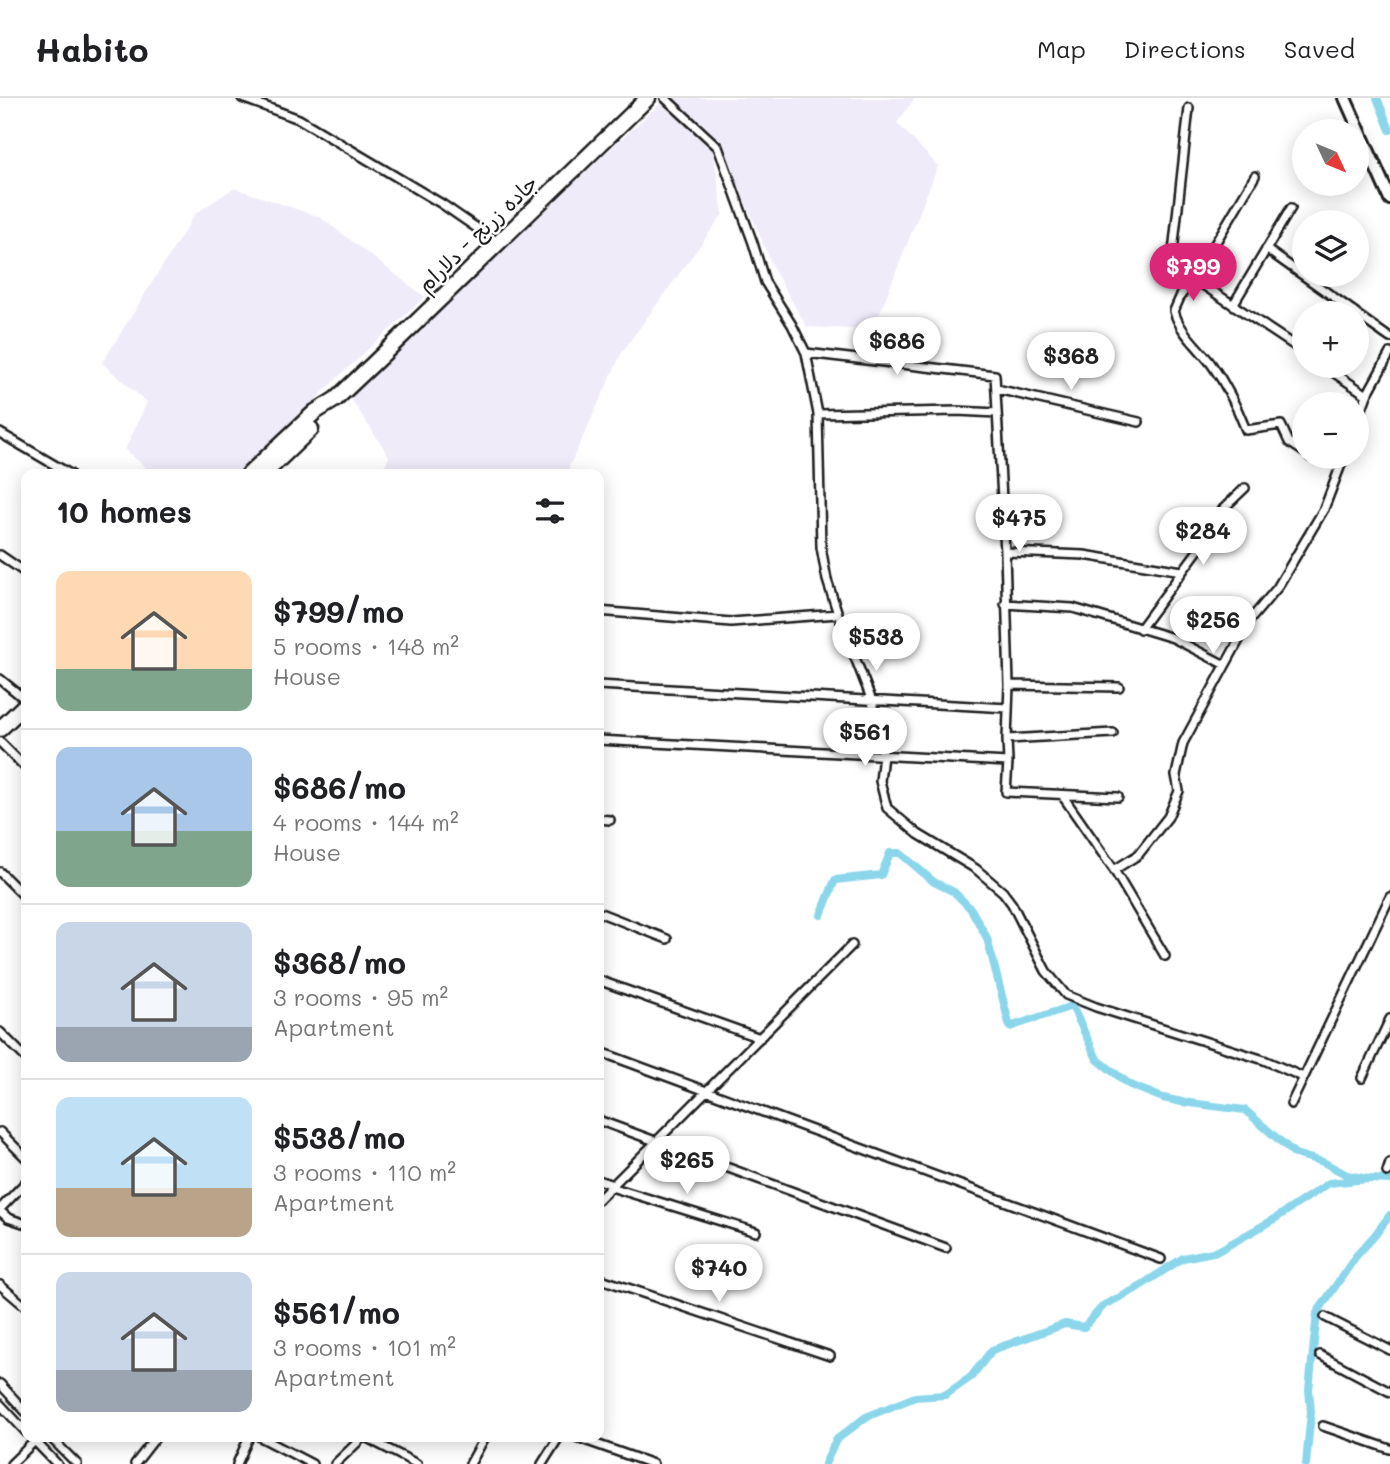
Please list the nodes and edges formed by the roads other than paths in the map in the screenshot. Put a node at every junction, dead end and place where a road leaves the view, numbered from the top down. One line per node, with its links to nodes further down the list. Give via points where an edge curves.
1 (242, 98): 9 (street, via 299,119)
2 (648, 98): 9 (highway, جاده زرنج - دلارام)
3 (665, 98): 17 (street, via 718,146 765,282)
4 (1345, 98): 7 (street)
5 (1189, 108): 11 (street, via 1172,261)
6 (1255, 176): 11 (street)
7 (1390, 199)
8 (1291, 208): 10 (street)
9 (497, 242): 23 (highway, جاده زرنج - دلارام)
10 (1266, 249): 12 (street); 13 (street)
11 (1194, 279): 13 (street); 28 (street, via 1174,310 1178,324 1218,374 1246,430 1281,425)
12 (1339, 301)
13 (1233, 305): 16 (street)
14 (1369, 323): 15 (street)
15 (1390, 338)
16 (1292, 344)
17 (806, 353): 20 (street, via 991,373); 25 (street)
18 (1390, 353): 22 (street)
19 (1342, 378): 21 (street)
20 (997, 389): 24 (street); 26 (street)
21 (1363, 392)
22 (1369, 392)
23 (336, 399): 30 (highway, جاده زرنج - دلارام, via 315,412); 31 (highway, جاده زرنج - دلارام)
24 (997, 413): 25 (street); 34 (street)
25 (818, 414): 40 (street, via 821,547)
26 (1139, 422)
27 (0, 433): 29 (street)
28 (1292, 444)
29 (61, 469)
30 (254, 469)
31 (269, 469)
32 (1339, 469): 42 (street, via 1324,509)
33 (1245, 488): 37 (street, via 1223,509)
34 (1005, 552): 37 (street, via 1084,555); 38 (street)
35 (0, 555): 36 (street)
36 (21, 570)
37 (1182, 570): 41 (street)
38 (1005, 604): 41 (street, via 1073,608); 45 (street)
39 (604, 611): 40 (street, via 732,622)
40 (838, 614): 50 (street)
41 (1140, 629): 42 (street, via 1173,638)
42 (1225, 664): 65 (street, via 1183,743 1176,775 1179,791 1168,817 1138,855)
43 (0, 679): 47 (street)
44 (604, 685): 50 (street)
45 (1009, 685): 46 (street); 51 (street)
46 (1119, 687)
47 (21, 695)
48 (21, 699): 52 (highway)
49 (21, 701): 53 (highway)
50 (872, 701): 51 (street); 58 (street)
51 (1008, 708): 55 (street)
52 (0, 716)
53 (0, 729)
54 (1113, 733): 55 (street)
55 (1007, 739): 59 (street)
56 (604, 740): 58 (street)
57 (0, 742): 60 (street)
58 (883, 755): 59 (street); 79 (street, via 880,781 887,808 1003,892 1046,971 1066,995)
59 (1008, 762): 61 (street, via 1006,792)
60 (21, 763)
61 (1062, 795): 62 (street); 65 (street)
62 (1118, 797)
63 (604, 820): 64 (street)
64 (610, 820)
65 (1114, 870): 72 (street)
66 (0, 872): 67 (street)
67 (21, 893)
68 (1390, 897): 79 (street)
69 (604, 914): 70 (street)
70 (667, 939)
71 (852, 945): 76 (street)
72 (1165, 956)
73 (604, 982): 76 (street)
74 (1390, 1019): 80 (street)
75 (0, 1032): 77 (street)
76 (760, 1038): 81 (street)
77 (21, 1053)
78 (604, 1053): 81 (street)
79 (1303, 1077): 82 (street)
80 (1362, 1078)
81 (705, 1090): 85 (street); 97 (street)
82 (1291, 1104)
83 (604, 1122): 85 (street)
84 (0, 1132): 86 (street)
85 (656, 1142): 90 (street); 96 (street)
86 (21, 1153)
87 (1390, 1163): 88 (street)
88 (1387, 1172)
89 (604, 1183): 90 (street)
90 (612, 1186): 92 (street); 95 (street)
91 (21, 1187): 93 (street)
92 (604, 1194)
93 (0, 1210): 94 (street)
94 (21, 1222)
95 (755, 1232)
96 (946, 1248)
97 (1161, 1259)
98 (604, 1280): 104 (street)
99 (0, 1285): 100 (street)
100 (21, 1303)
101 (1325, 1317): 102 (street)
102 (1390, 1350)
103 (1320, 1355): 106 (street)
104 (830, 1356)
105 (0, 1384): 108 (street)
106 (1390, 1392)
107 (0, 1404): 110 (street)
108 (21, 1407)
109 (1323, 1426): 122 (street)
110 (21, 1427)
111 (31, 1442): 123 (street)
112 (38, 1442): 124 (street)
113 (55, 1442): 125 (street)
114 (152, 1442): 126 (street)
115 (247, 1442): 127 (street)
116 (270, 1442): 128 (street)
117 (359, 1442): 129 (street)
118 (374, 1442): 130 (street)
119 (482, 1442): 131 (street)
120 (556, 1442): 132 (street)
121 (590, 1442): 133 (street)
122 (1390, 1449)
123 (11, 1464)
124 (57, 1464)
125 (76, 1464)
126 (135, 1464)
127 (237, 1464)
128 (312, 1464)
129 (335, 1464)
130 (417, 1464)
131 (470, 1464)
132 (542, 1464)
133 (653, 1464)

